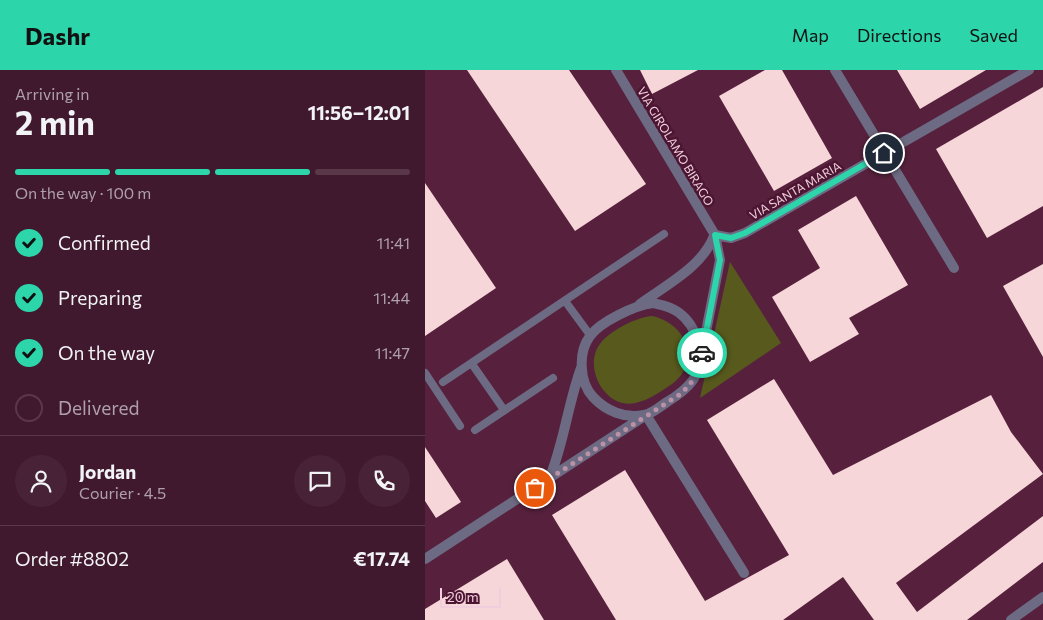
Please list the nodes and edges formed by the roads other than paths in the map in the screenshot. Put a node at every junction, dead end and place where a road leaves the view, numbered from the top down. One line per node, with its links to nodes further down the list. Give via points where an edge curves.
1 (616, 70): 6 (street, VIA GIROLAMO BIRAGO)
2 (835, 70): 4 (street)
3 (1029, 70): 4 (street, VIA SANTA MARIA)
4 (884, 153): 6 (street, VIA SANTA MARIA, via 745,233 731,238); 7 (street)
5 (664, 234): 8 (lane)
6 (715, 235): 9 (street, via 709,251); 11 (street, VIA GIROLAMO BIRAGO, via 720,260)
7 (954, 268)
8 (565, 301): 10 (lane); 12 (lane)
9 (639, 304): 10 (street); 11 (street, via 667,306 688,320 696,334)
10 (590, 335): 13 (street)
11 (700, 362): 18 (street, via 694,379 682,393)
12 (472, 364): 16 (lane); 17 (lane)
13 (581, 367): 18 (street, via 583,380 600,405 611,412); 21 (street)
14 (425, 373): 19 (lane)
15 (553, 378): 17 (lane)
16 (443, 382)
17 (504, 410): 20 (lane)
18 (646, 416): 21 (street); 23 (street)
19 (460, 426)
20 (475, 430)
21 (551, 477): 22 (street)
22 (425, 559)
23 (744, 573)
24 (1043, 597): 25 (street)
25 (1011, 620)

